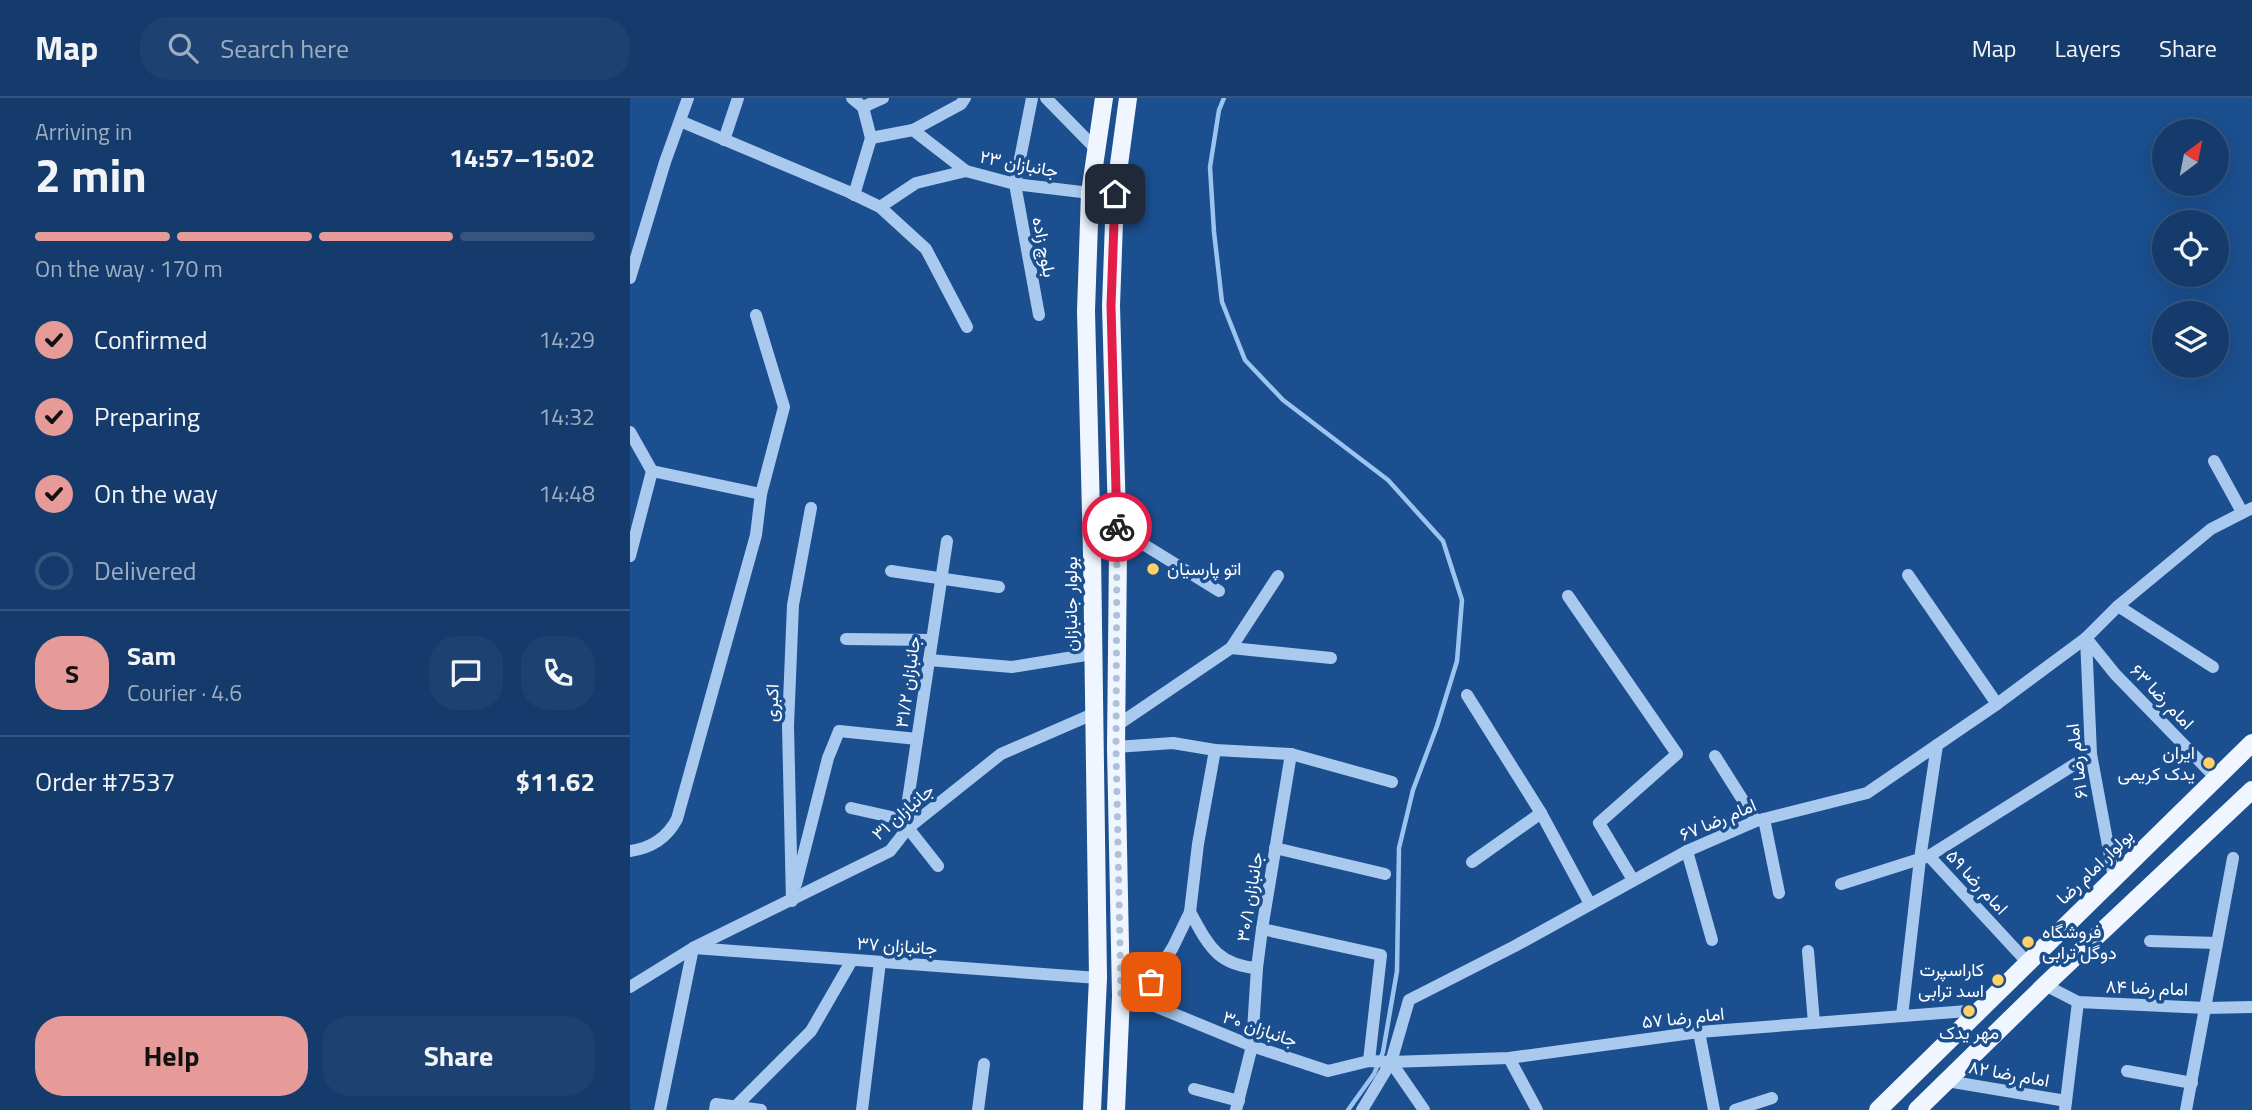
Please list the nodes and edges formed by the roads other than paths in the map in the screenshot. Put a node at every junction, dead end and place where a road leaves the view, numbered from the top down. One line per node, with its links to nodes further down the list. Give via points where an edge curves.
1 (688, 98): 11 (street)
2 (738, 98): 14 (street)
3 (852, 98): 10 (street)
4 (883, 98): 10 (street)
5 (965, 98): 12 (street)
6 (1032, 98): 17 (street)
7 (1046, 98): 15 (street)
8 (1104, 98): 15 (main road, بولوار جانبازان)
9 (1128, 98): 31 (main road, via 1115,194 1111,306)
10 (863, 107): 13 (street)
11 (680, 121): 14 (street); 21 (street)
12 (913, 130): 13 (street); 16 (street, جانبازان ۲۳)
13 (871, 138): 19 (street)
14 (724, 140): 19 (street)
15 (1096, 149): 18 (main road, بولوار جانبازان)
16 (966, 171): 17 (street, جانبازان ۲۳); 20 (street, via 916,183)
17 (1015, 184): 18 (street, جانبازان ۲۳); 23 (street, بلوچ زاده)
18 (1090, 193): 34 (main road, بولوار جانبازان, via 1086,311)
19 (854, 195): 20 (street)
20 (880, 207): 24 (street, via 926,249)
21 (630, 278)
22 (756, 315): 28 (street, via 784,407)
23 (1039, 315)
24 (967, 327)
25 (630, 432): 27 (street)
26 (2214, 461): 30 (street)
27 (652, 471): 28 (street); 35 (street)
28 (761, 494): 72 (street, via 756,535 677,819 658,842)
29 (811, 508): 83 (street, اکبری, via 793,605 788,726)
30 (2247, 510): 43 (street, امام رضا ۶۷, via 2211,529)
31 (1117, 528): 33 (main road); 41 (street)
32 (947, 541): 39 (street, جانبازان ۳۱/۲)
33 (1118, 551): 34 (main road); 55 (main road)
34 (1092, 553): 48 (main road, بولوار جانبازان)
35 (630, 556)
36 (891, 571): 39 (street)
37 (1908, 575): 53 (street)
38 (1278, 576): 47 (street)
39 (941, 577): 40 (street); 46 (street, جانبازان ۳۱/۲)
40 (999, 587)
41 (1219, 591)
42 (1568, 596): 80 (street, via 1678,754 1600,823)
43 (2118, 606): 44 (street, امام رضا ۶۷); 51 (street)
44 (2086, 638): 53 (street, امام رضا ۶۷); 62 (street, امام رضا ۶۱); 64 (street, امام رضا ۶۳)
45 (846, 639): 46 (street)
46 (932, 640): 50 (street, جانبازان ۳۱/۲)
47 (1231, 648): 49 (street); 55 (street)
48 (1092, 654): 50 (street, via 1012,667); 54 (main road, بولوار جانبازان)
49 (1331, 658)
50 (929, 660): 56 (street, جانبازان ۳۱/۲)
51 (2213, 667)
52 (1467, 695): 68 (street)
53 (1997, 704): 58 (street, امام رضا ۶۷)
54 (1093, 714): 70 (street, جانبازان ۳۱, via 1001,754); 96 (main road, بولوار جانبازان)
55 (1116, 726): 59 (main road)
56 (917, 739): 70 (street, جانبازان ۳۱/۲); 83 (street, via 839,731)
57 (2252, 743): 64 (main road, بولوار امام رضا)
58 (1937, 745): 69 (street, امام رضا ۶۷, via 1867,793); 74 (street)
59 (1116, 747): 60 (street, via 1173,743); 99 (main road)
60 (1215, 750): 61 (street); 85 (street)
61 (1292, 754): 65 (street); 71 (street, جانبازان ۳۰/۱)
62 (2091, 754): 74 (street); 79 (street, امام رضا ۶۱)
63 (1715, 756): 69 (street)
64 (2216, 778): 79 (main road, بولوار امام رضا)
65 (1392, 782)
66 (2252, 790): 97 (main road)
67 (851, 808): 70 (street)
68 (1541, 813): 76 (street); 84 (street)
69 (1760, 820): 73 (street, امام رضا ۶۷); 82 (street)
70 (906, 824): 77 (street); 83 (street, جانبازان ۳۱, via 890,851)
71 (1275, 848): 78 (street); 86 (street, جانبازان ۳۰/۱)
72 (630, 851)
73 (1687, 851): 80 (street, امام رضا ۶۷); 87 (street)
74 (1925, 857): 81 (street); 94 (street, امام رضا ۵۹); 105 (street)
75 (2233, 858): 89 (street)
76 (1472, 862)
77 (938, 866)
78 (1385, 874)
79 (2114, 878): 94 (main road, بولوار امام رضا)
80 (1633, 880): 84 (street, امام رضا ۶۷)
81 (1841, 884)
82 (1779, 893)
83 (792, 901): 90 (street, جانبازان ۳۱)
84 (1590, 904): 111 (street, امام رضا ۶۷, via 1409,1000)
85 (1190, 912): 95 (street, via 1211,950 1239,967); 100 (street)
86 (1262, 929): 95 (street, جانبازان ۳۰/۱); 110 (street, via 1381,955)
87 (1712, 940)
88 (2150, 941): 89 (street)
89 (2217, 943): 103 (street)
90 (693, 948): 92 (street, جانبازان ۳۷); 98 (street, جانبازان ۳۱); 121 (street)
91 (1808, 951): 106 (street)
92 (852, 960): 93 (street, جانبازان ۳۷); 120 (street, via 811,1031)
93 (880, 962): 96 (street, جانبازان ۳۷); 124 (street)
94 (2028, 963): 104 (main road, بولوار امام رضا)
95 (1257, 968): 108 (street, جانبازان ۳۰/۱)
96 (1098, 978): 126 (main road, بولوار جانبازان)
97 (2045, 985): 101 (street, امام رضا ۸۴); 114 (main road)
98 (630, 987)
99 (1121, 996): 100 (street, جانبازان ۳۰); 127 (main road)
100 (1140, 1000): 108 (street, جانبازان ۳۰)
101 (2078, 1002): 103 (street, امام رضا ۸۴); 119 (street)
102 (2252, 1007): 103 (street, امام رضا ۸۴)
103 (2206, 1008): 115 (street)
104 (1980, 1010): 105 (street, امام رضا ۵۷); 133 (main road, بولوار امام رضا)
105 (1902, 1016): 106 (street, امام رضا ۵۷)
106 (1814, 1023): 107 (street, امام رضا ۵۷)
107 (1699, 1032): 109 (street, امام رضا ۵۷); 131 (street)
108 (1252, 1046): 110 (street, جانبازان ۳۰, via 1328,1071); 118 (street, جانبازان ۳۰/۱)
109 (1509, 1058): 111 (street, امام رضا ۵۷); 130 (street)
110 (1369, 1061): 111 (street, جانبازان ۳۰)
111 (1391, 1062): 128 (street, امام رضا ۶۷); 129 (street)
112 (984, 1064): 125 (street)
113 (2127, 1071): 115 (street)
114 (1947, 1081): 119 (street, امام رضا ۸۲); 134 (main road)
115 (2192, 1083): 135 (street)
116 (1194, 1089): 118 (street)
117 (1772, 1098): 132 (street)
118 (1237, 1105)
119 (2066, 1106)
120 (735, 1107): 122 (street, via 716,1104); 123 (street)
121 (660, 1110)
122 (715, 1110)
123 (761, 1110)
124 (862, 1110)
125 (978, 1110)
126 (1092, 1110)
127 (1116, 1110)
128 (1362, 1110)
129 (1424, 1110)
130 (1537, 1110)
131 (1714, 1110)
132 (1735, 1110)
133 (1878, 1110)
134 (1917, 1110)
135 (2186, 1110)

